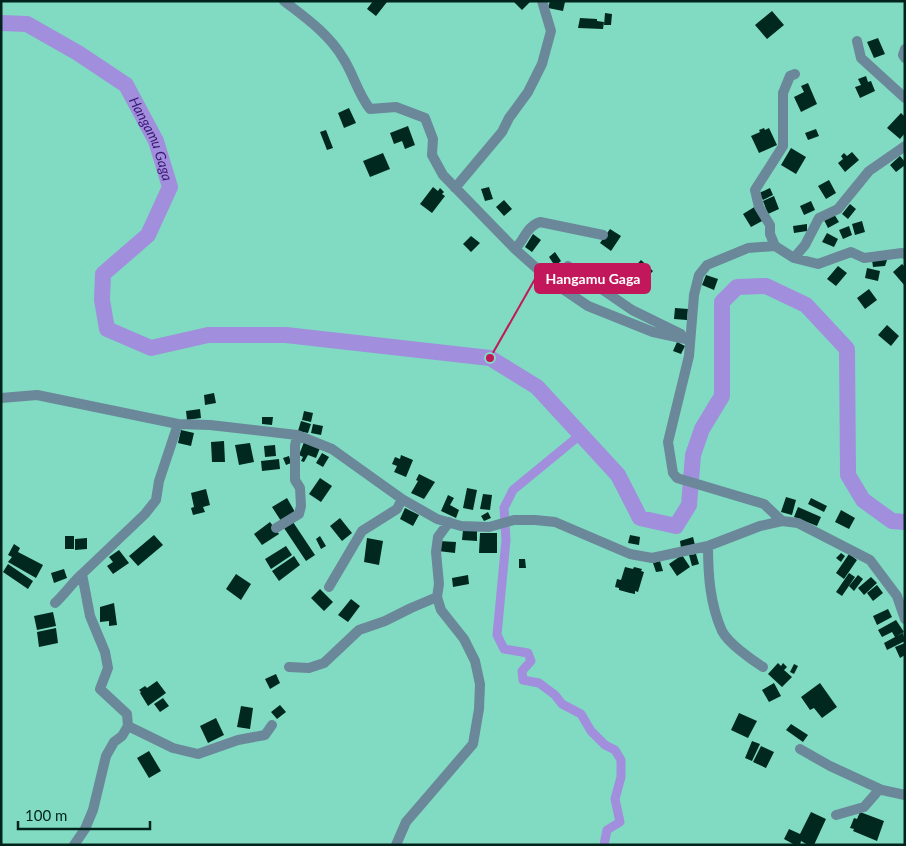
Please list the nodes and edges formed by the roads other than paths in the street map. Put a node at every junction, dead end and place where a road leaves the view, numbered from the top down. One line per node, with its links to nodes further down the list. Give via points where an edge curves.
1 (284, 1): 7 (street, via 326,35 343,58 370,109 396,107 425,118 433,139 432,155)
2 (542, 1): 7 (street, via 551,31 542,64 502,132)
3 (857, 41): 5 (street, via 861,58)
4 (795, 74): 9 (street, via 790,76 783,93 783,146 755,190)
5 (905, 98)
6 (905, 146): 12 (street, via 869,171 838,209 819,218)
7 (455, 188): 10 (street)
8 (603, 235): 10 (street, via 540,222 527,230)
9 (775, 246): 12 (street); 14 (street, via 748,248 707,264 699,275 694,295)
10 (515, 249): 14 (street, via 550,281 588,306 652,332)
11 (905, 254): 12 (street, via 864,258 852,252 818,264)
12 (794, 258)
13 (568, 266): 14 (street, via 632,310)
14 (690, 340): 19 (street, via 668,442 673,473 677,478 764,504)
15 (1, 398): 16 (street, via 37,395)
16 (178, 424): 17 (street); 23 (street, via 156,500)
17 (297, 435): 18 (street, via 332,449); 21 (street, via 295,480 300,488 301,506 299,514)
18 (402, 500): 20 (street); 24 (street, via 397,509 362,531)
19 (782, 521): 22 (street); 27 (street, via 810,528 870,560 897,596)
20 (449, 522): 22 (street, via 489,527 514,520 555,522 630,554 652,558); 25 (street, via 438,537)
21 (276, 528)
22 (708, 546): 29 (street, via 710,589 723,632)
23 (82, 574): 26 (street); 31 (street, via 90,616 106,652 108,668 100,689 127,714)
24 (329, 588)
25 (437, 597): 28 (street, via 359,630 324,663 310,668); 37 (street, via 441,610 464,639 475,661 480,684 479,709 473,744 406,822)
26 (55, 603)
27 (905, 619)
28 (289, 667)
29 (763, 667)
30 (272, 725): 31 (street, via 265,735 238,740 198,754 172,748)
31 (128, 726): 36 (street, via 106,756 93,810)
32 (800, 749): 33 (street)
33 (882, 790): 34 (street); 35 (street, via 864,807)
34 (905, 796)
35 (836, 815)
36 (74, 845)
37 (396, 845)

